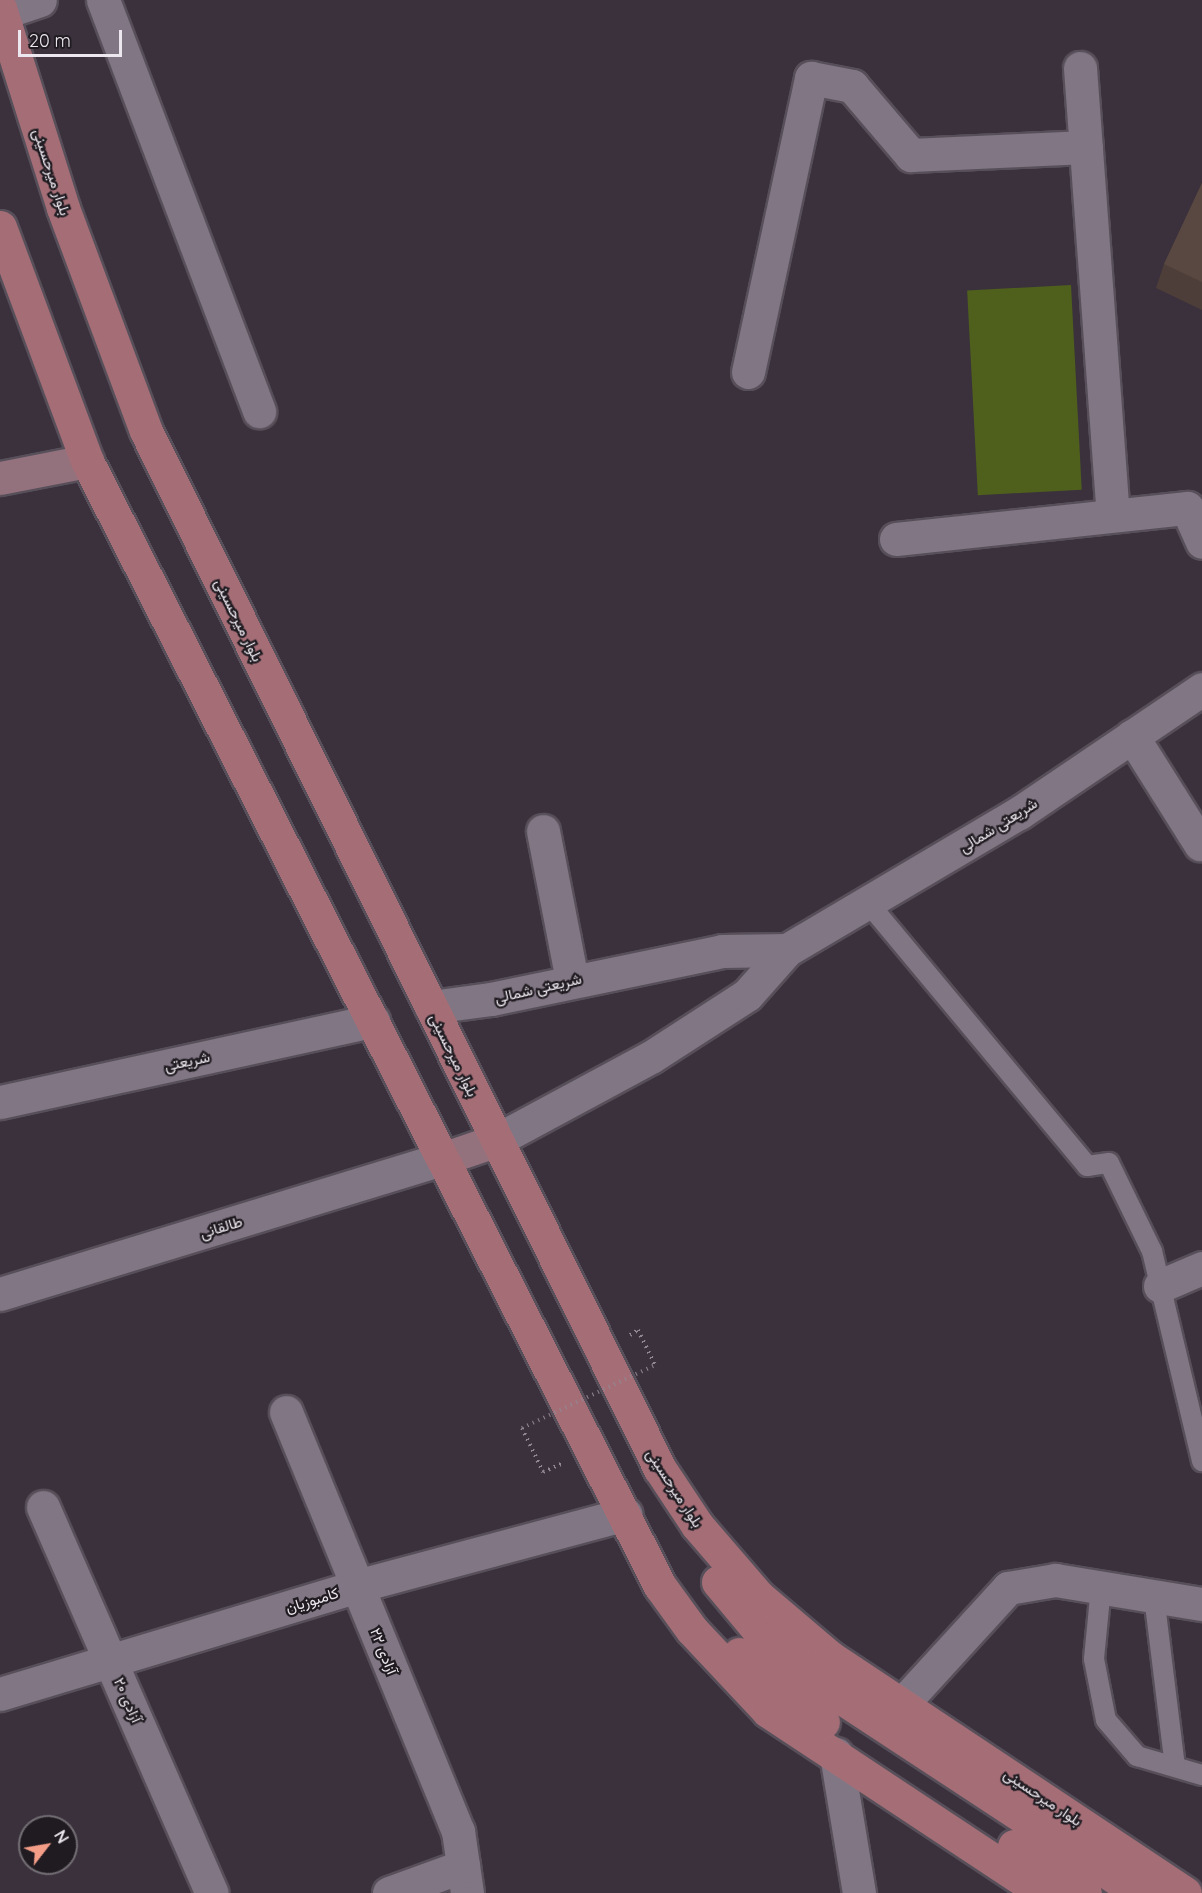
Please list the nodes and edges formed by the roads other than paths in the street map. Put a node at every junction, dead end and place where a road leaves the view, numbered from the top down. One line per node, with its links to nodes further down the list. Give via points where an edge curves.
1 (40, 0): 3 (street)
2 (103, 0): 8 (street)
3 (1, 10): 21 (main road, بلوار میرحسینی, via 63,208 146,431)
4 (1080, 68): 5 (street)
5 (1086, 147): 7 (street, via 911,154 852,86 811,78); 11 (street)
6 (0, 227): 9 (main road)
7 (748, 372)
8 (259, 411)
9 (87, 460): 10 (main road); 22 (main road)
10 (0, 478)
11 (1113, 514): 12 (street); 13 (street, via 1187,508)
12 (896, 539)
13 (1202, 542)
14 (1202, 689): 15 (street, شریعتی شمالی)
15 (1132, 736): 17 (street); 18 (street, شریعتی شمالی, via 1019,813)
16 (543, 831): 20 (street)
17 (1200, 844)
18 (869, 904): 19 (street, شریعتی شمالی); 29 (lane, via 1087,1166 1109,1163 1152,1251)
19 (788, 950): 20 (street, شریعتی شمالی, via 722,951); 24 (street, شریعتی شمالی, via 737,1002 615,1079)
20 (572, 980): 21 (street, شریعتی شمالی, via 491,999)
21 (431, 1007): 24 (main road, بلوار میرحسینی)
22 (373, 1021): 23 (street, شریعتی); 25 (main road)
23 (0, 1102)
24 (495, 1141): 25 (main road); 26 (main road, بلوار میرحسینی)
25 (442, 1159): 28 (main road); 30 (street, طالقانی)
26 (549, 1247): 41 (main road, بلوار میرحسینی, via 660,1469 697,1525 758,1596 830,1657); 51 (main road, via 553,1288 638,1462 702,1564 759,1631 819,1683)
27 (1202, 1268): 29 (street)
28 (501, 1274): 34 (main road); 42 (main road, via 529,1298 681,1578 732,1648)
29 (1160, 1286): 32 (lane)
30 (0, 1294)
31 (286, 1412): 35 (street, آزادی ۲۲)
32 (1202, 1461)
33 (43, 1507): 39 (street, آزادی ۲۰)
34 (626, 1515): 35 (street, کامبوزیان); 42 (main road, via 660,1586 706,1647 768,1711)
35 (357, 1586): 39 (street, کامبوزیان); 45 (street, آزادی ۲۲, via 458,1831)
36 (1101, 1587): 37 (street); 41 (street, via 1055,1580 1008,1588); 43 (lane, via 1094,1659 1106,1720 1137,1756)
37 (1154, 1596): 38 (street); 43 (lane)
38 (1201, 1611)
39 (110, 1661): 40 (street, کامبوزیان); 46 (street, آزادی ۲۰)
40 (0, 1694)
41 (903, 1703): 52 (main road, بلوار میرحسینی)
42 (843, 1747): 48 (street); 49 (main road); 50 (main road)
43 (1175, 1767): 44 (lane)
44 (1202, 1775)
45 (465, 1880): 47 (street)
46 (212, 1893)
47 (389, 1893)
48 (859, 1893)
49 (1043, 1893)
50 (1085, 1893)
51 (1139, 1893)
52 (1185, 1893)

